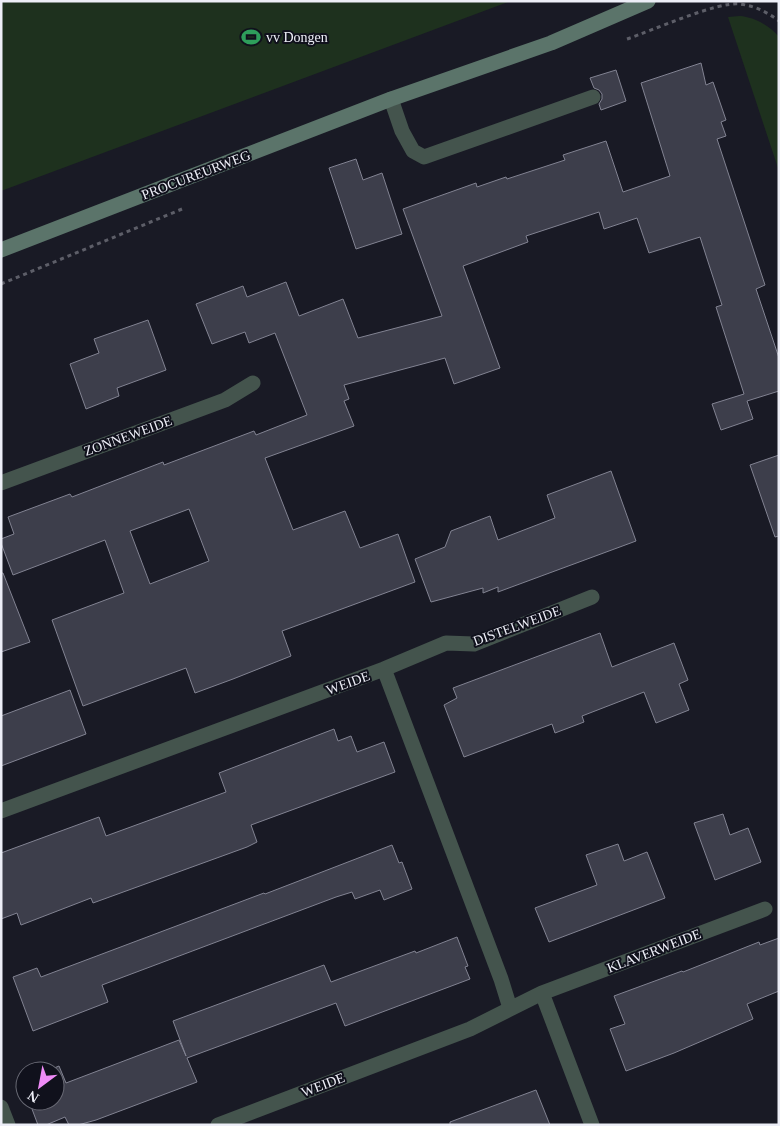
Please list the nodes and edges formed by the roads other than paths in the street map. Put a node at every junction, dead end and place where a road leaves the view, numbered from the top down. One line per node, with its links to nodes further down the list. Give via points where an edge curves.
1 (648, 1): 3 (main road, PROCUREURWEG, via 550,43)
2 (593, 97): 3 (street, via 424,157 413,151)
3 (391, 99): 4 (main road, PROCUREURWEG)
4 (1, 250)
5 (253, 382): 6 (street, ZONNEWEIDE, via 224,400)
6 (1, 483)
7 (592, 597): 8 (street, DISTELWEIDE, via 474,644 446,643)
8 (384, 669): 9 (street, WEIDE); 12 (street, WEIDE)
9 (1, 811)
10 (765, 909): 11 (street, KLAVERWEIDE)
11 (542, 993): 12 (street, WEIDE); 16 (street)
12 (510, 1008): 15 (street, WEIDE, via 470,1030)
13 (1, 1107): 14 (street)
14 (8, 1125)
15 (218, 1125)
16 (592, 1125)

